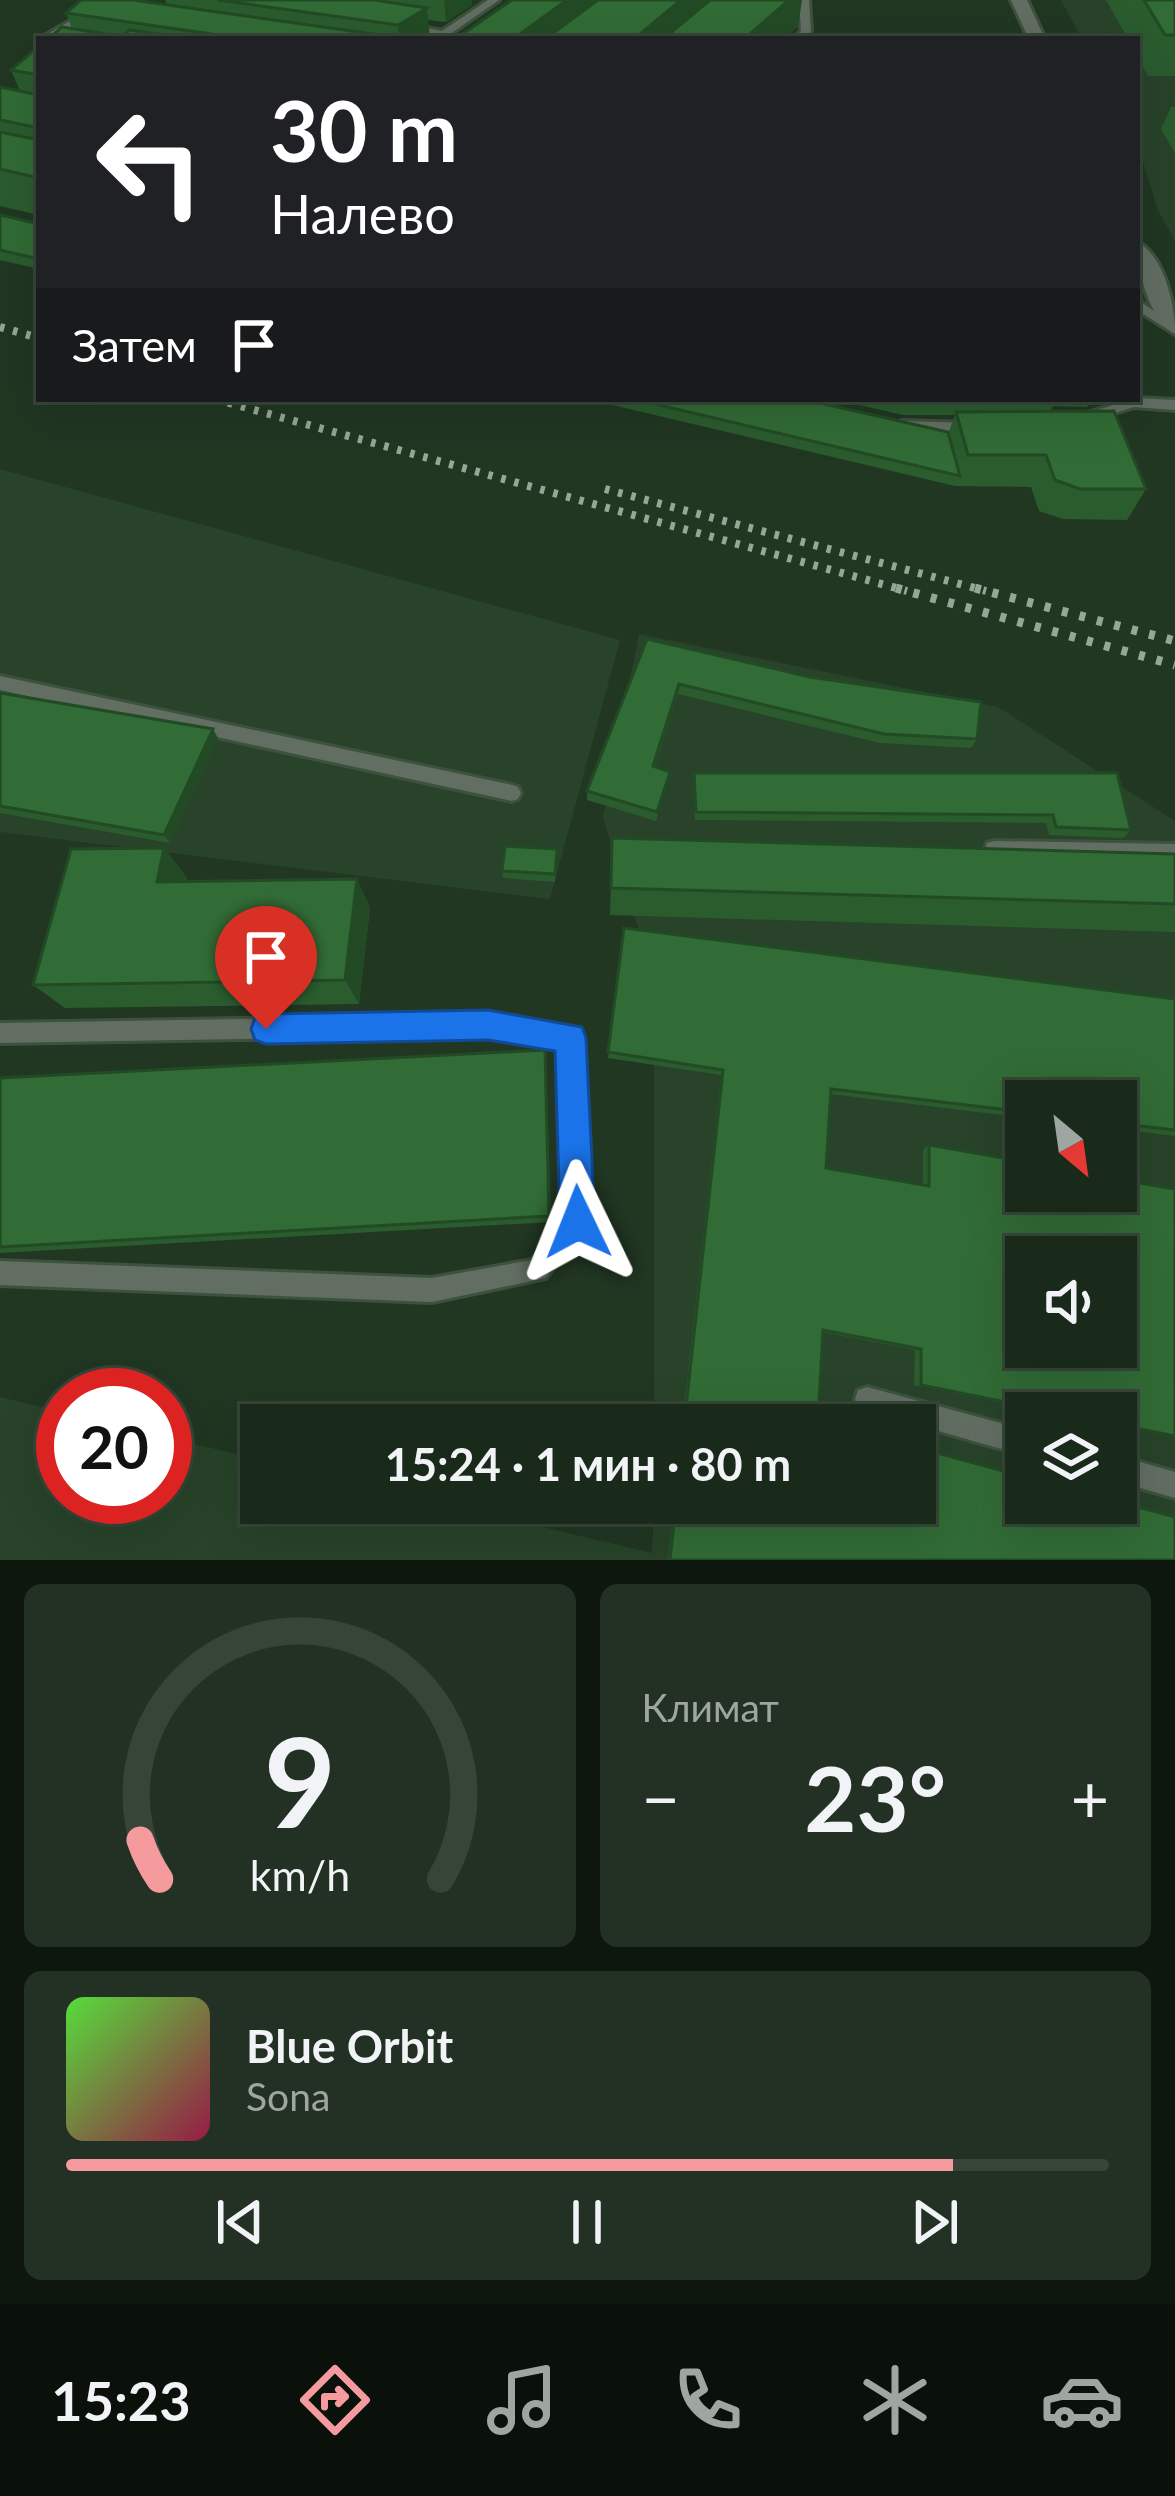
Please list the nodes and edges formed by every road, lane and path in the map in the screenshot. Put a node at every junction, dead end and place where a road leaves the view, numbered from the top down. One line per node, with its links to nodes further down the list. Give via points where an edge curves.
1 (113, 0): 5 (lane)
2 (494, 0): 9 (lane)
3 (804, 0): 10 (lane)
4 (1019, 0): 11 (street)
5 (84, 14): 6 (lane); 8 (lane)
6 (107, 18)
7 (398, 26): 9 (lane)
8 (50, 36)
9 (440, 36)
10 (802, 36)
11 (1036, 36)
12 (1140, 254): 14 (street)
13 (1140, 306): 14 (lane)
14 (1175, 328)
15 (1175, 406): 16 (lane, via 1133,402)
16 (1062, 424)
17 (890, 425): 18 (lane)
18 (997, 428)
19 (0, 683): 20 (lane)
20 (512, 793)
21 (965, 849): 22 (lane)
22 (1175, 852)
23 (0, 1034): 24 (lane, via 488,1025 571,1038 578,1222 538,1270 432,1290)
24 (0, 1273)
25 (867, 1399): 26 (lane)
26 (1005, 1437)
27 (1137, 1474): 28 (lane)
28 (1175, 1485)

